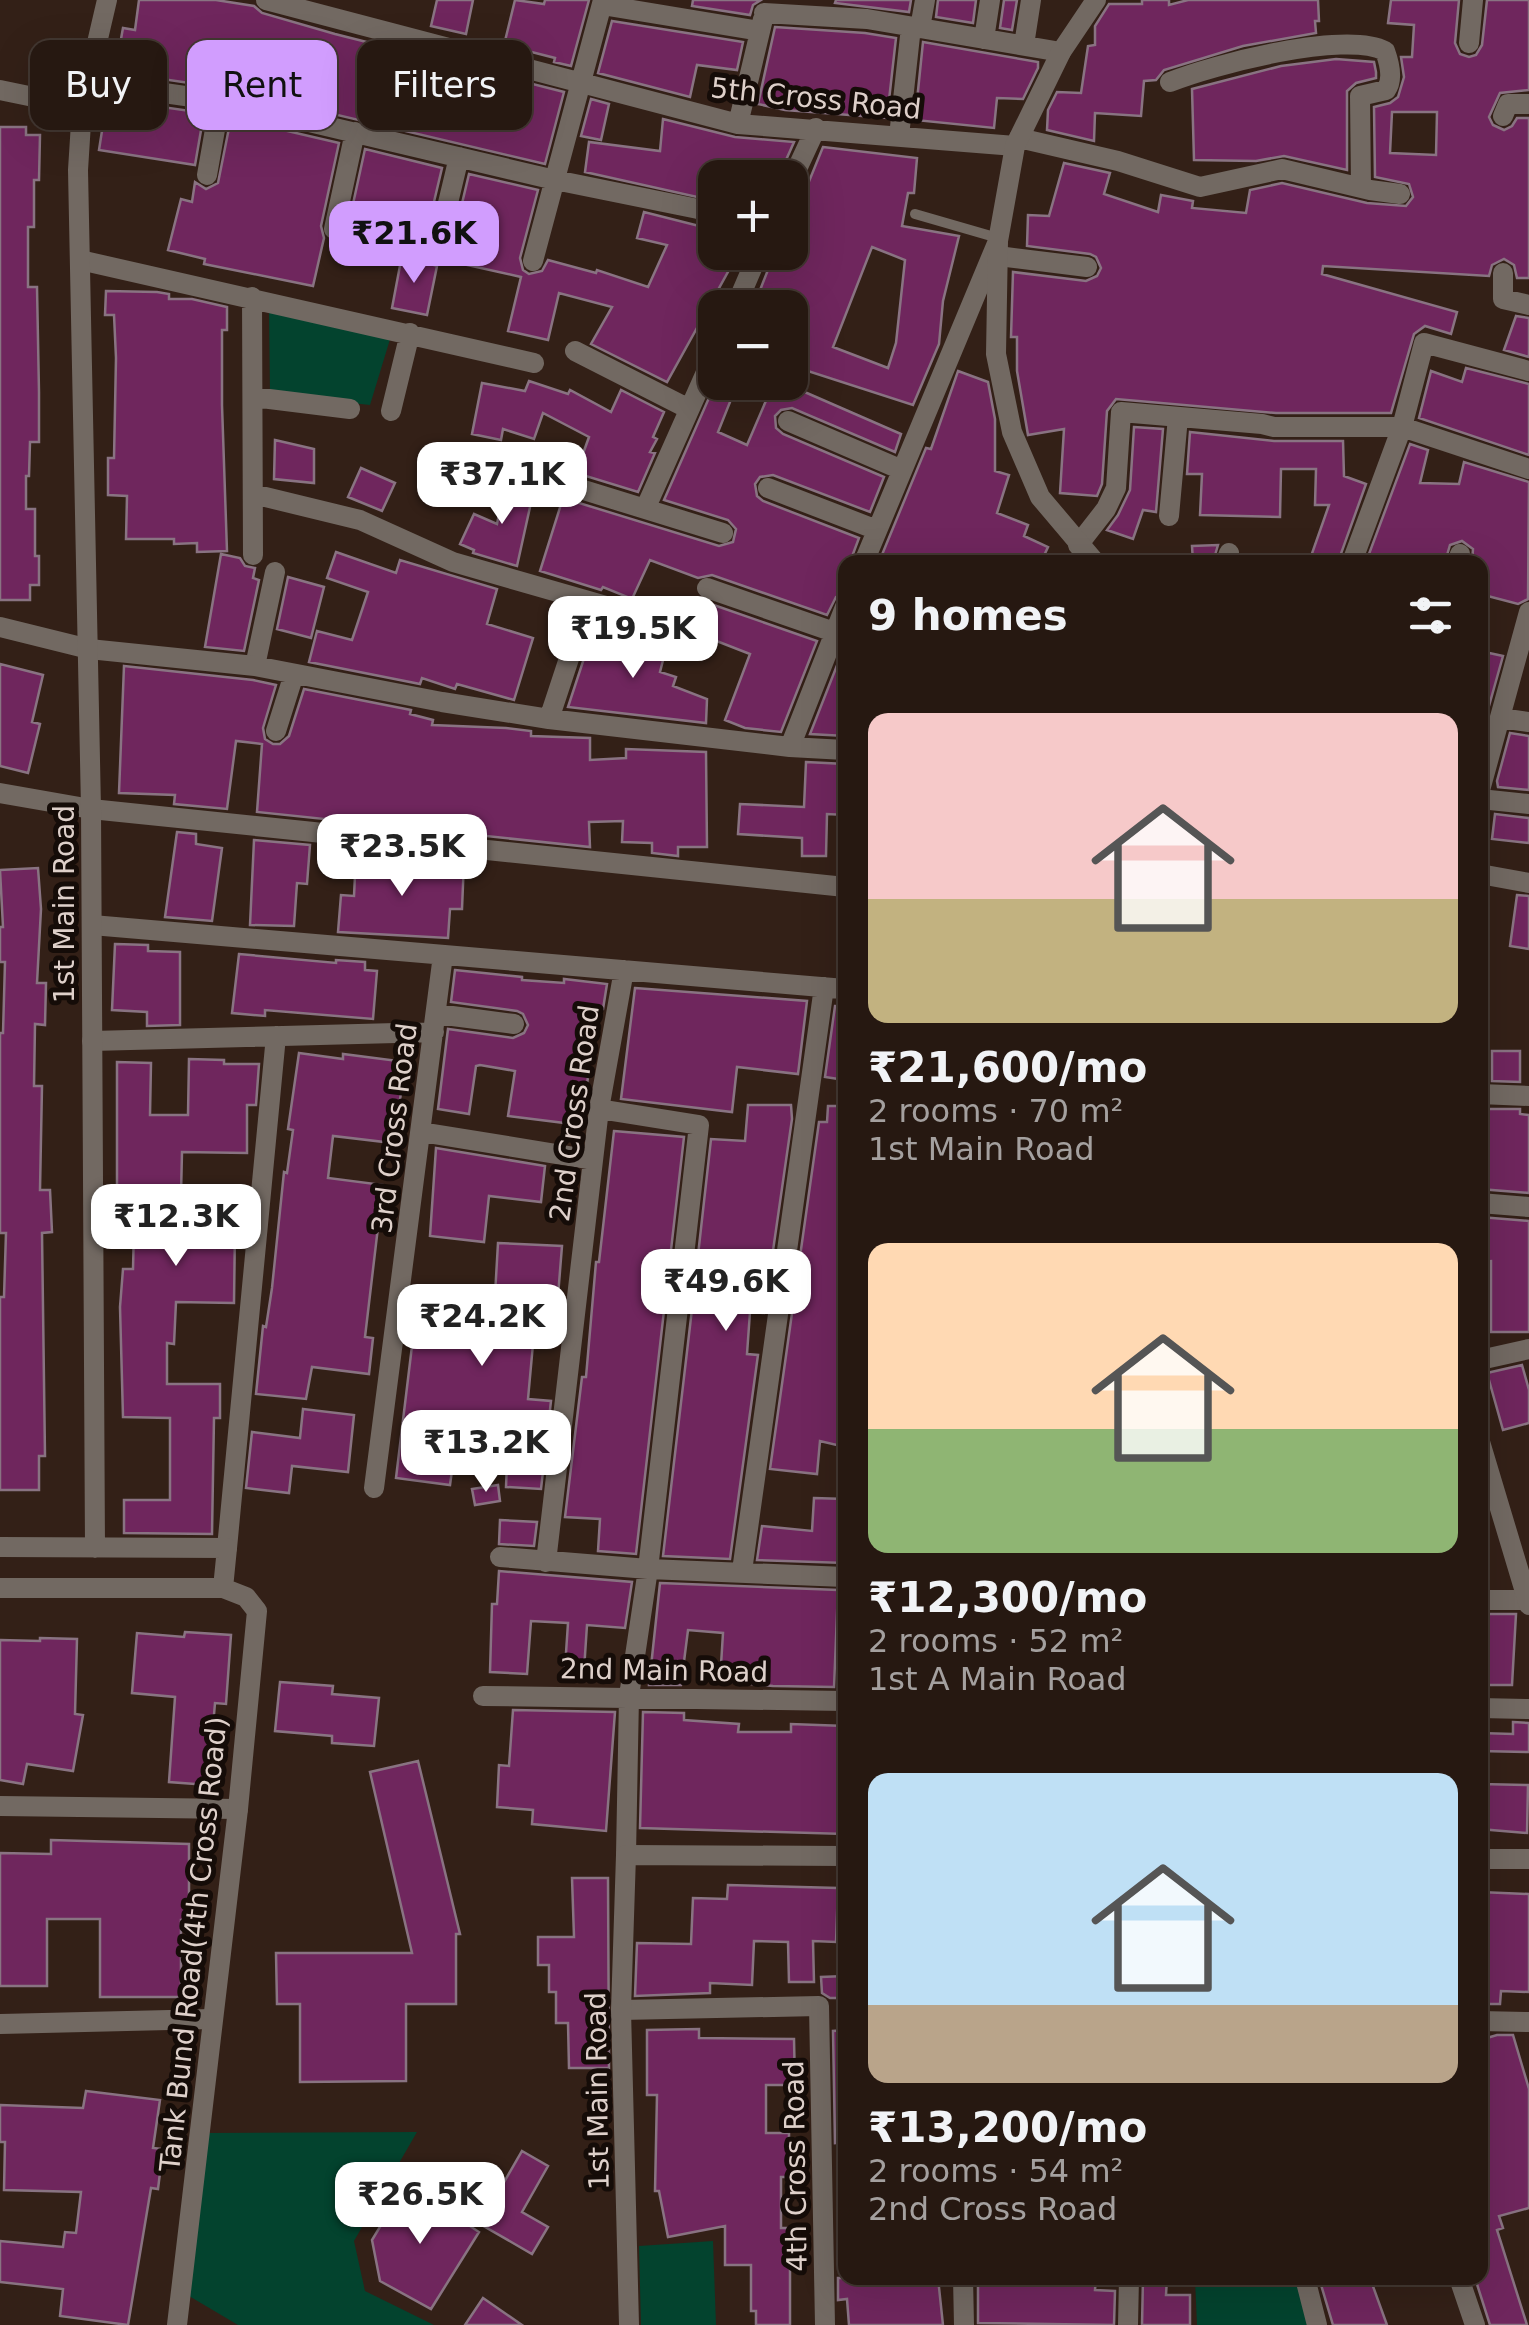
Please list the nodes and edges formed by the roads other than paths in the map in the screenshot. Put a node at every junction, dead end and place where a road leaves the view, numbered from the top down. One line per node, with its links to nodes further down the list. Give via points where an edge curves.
1 (107, 0): 14 (street, 1st Main Road)
2 (266, 0): 9 (street, 5th Cross Road)
3 (925, 0): 12 (street)
4 (990, 0): 13 (street)
5 (1031, 0): 16 (street)
6 (1096, 0): 17 (street)
7 (1473, 0): 15 (street)
8 (603, 2): 11 (street); 19 (street)
9 (342, 9): 19 (street, 5th Cross Road)
10 (867, 10): 11 (street); 12 (street)
11 (764, 15): 24 (street)
12 (916, 28): 13 (street); 30 (street)
13 (984, 39): 16 (street)
14 (97, 40)
15 (1469, 43)
16 (1024, 46): 17 (street)
17 (1061, 52): 31 (street)
18 (1170, 82): 36 (street, via 1290,51 1364,43 1385,51 1390,85 1360,96)
19 (582, 84): 24 (street, 5th Cross Road); 35 (street)
20 (0, 90): 21 (street)
21 (30, 96)
22 (1529, 104): 23 (street, via 1508,104)
23 (1503, 116)
24 (738, 124): 26 (street, 5th Cross Road)
25 (337, 128): 29 (street)
26 (816, 128): 30 (street, 5th Cross Road); 33 (street)
27 (81, 130): 43 (street, 1st Main Road)
28 (215, 130): 34 (street)
29 (355, 132): 32 (street); 40 (street)
30 (899, 136): 31 (street, 5th Cross Road)
31 (1017, 142): 36 (street, 5th Cross Road, via 1118,161 1200,186 1282,168); 41 (street)
32 (459, 157): 35 (street); 42 (street)
33 (801, 160)
34 (206, 175)
35 (555, 180): 38 (street); 44 (street)
36 (1361, 188): 37 (street)
37 (1400, 194)
38 (698, 209)
39 (915, 214): 41 (lane)
40 (334, 229)
41 (998, 245): 45 (street); 63 (street); 70 (street, via 996,354 1012,432 1040,497)
42 (436, 253)
43 (80, 260): 47 (street); 83 (street, 1st Main Road)
44 (534, 261)
45 (1087, 267)
46 (1503, 274): 48 (street, via 1504,299)
47 (252, 297): 49 (street); 54 (street)
48 (1529, 305)
49 (410, 333): 51 (street); 56 (street)
50 (575, 352): 57 (street)
51 (534, 363)
52 (1529, 371): 60 (street, via 1424,343)
53 (698, 390): 57 (street)
54 (254, 397): 55 (street); 65 (street)
55 (350, 409)
56 (391, 410)
57 (689, 410): 66 (street)
58 (1178, 416): 60 (street, via 1274,428); 67 (street); 70 (street, via 1121,412 1116,488)
59 (788, 421): 63 (street)
60 (1402, 428): 61 (street); 73 (street)
61 (1529, 468)
62 (519, 470): 66 (street)
63 (902, 470): 68 (street)
64 (768, 488): 68 (street)
65 (253, 494): 74 (street); 77 (street, via 360,520 454,562)
66 (646, 507): 69 (street)
67 (1169, 516)
68 (877, 530): 71 (street)
69 (724, 532)
70 (1078, 544): 72 (street)
71 (867, 555)
72 (1088, 555)
73 (1355, 555)
74 (253, 556)
75 (274, 572): 84 (street)
76 (706, 588): 82 (street)
77 (588, 601): 79 (street); 86 (street)
78 (838, 623): 82 (street)
79 (669, 624)
80 (1527, 625): 87 (street)
81 (0, 627): 83 (street)
82 (834, 632): 90 (street)
83 (89, 649): 84 (street); 96 (street, 1st Main Road)
84 (255, 666): 85 (street)
85 (294, 674): 86 (street); 89 (street)
86 (549, 718): 90 (street)
87 (1500, 718): 88 (street); 92 (street)
88 (1529, 722)
89 (276, 730)
90 (790, 747): 91 (street)
91 (838, 750)
92 (1488, 761)
93 (0, 794): 96 (street)
94 (1488, 800): 95 (street)
95 (1529, 804)
96 (92, 809): 99 (street); 100 (street, 1st Main Road)
97 (1488, 875): 98 (street)
98 (1529, 883)
99 (838, 886)
100 (92, 925): 101 (street); 107 (street, 1st Main Road)
101 (443, 954): 102 (street); 104 (street, 3rd Cross Road)
102 (624, 970): 103 (street); 110 (street, 2nd Cross Road)
103 (835, 988): 125 (street)
104 (436, 1023): 105 (street); 106 (street); 111 (street, 3rd Cross Road)
105 (514, 1024)
106 (276, 1036): 107 (street); 121 (street)
107 (92, 1041): 120 (street, 1st Main Road)
108 (1488, 1094): 109 (street)
109 (1529, 1096)
110 (599, 1109): 112 (street, 2nd Cross Road); 124 (street, 1st Main Road, via 699,1125)
111 (422, 1132): 112 (street); 118 (street, 3rd Cross Road)
112 (593, 1160): 123 (street, 2nd Cross Road)
113 (1488, 1204): 114 (street)
114 (1529, 1207)
115 (1529, 1349): 116 (street)
116 (1488, 1358)
117 (1488, 1469): 130 (street)
118 (374, 1488)
119 (0, 1547): 120 (street)
120 (94, 1548): 121 (street)
121 (226, 1548): 128 (street)
122 (500, 1558): 123 (street)
123 (546, 1562): 124 (street)
124 (648, 1569): 125 (street); 132 (street, 1st Main Road)
125 (742, 1572): 126 (street)
126 (838, 1577)
127 (0, 1588): 128 (street)
128 (223, 1588): 137 (street, Tank Bund Road(4th Cross Road), via 246,1597 256,1611)
129 (1488, 1600): 130 (street)
130 (1528, 1603)
131 (483, 1696): 132 (street, 2nd Main Road)
132 (629, 1696): 133 (street, 2nd Main Road); 138 (street, 1st Main Road)
133 (838, 1701)
134 (1488, 1708): 135 (street)
135 (1529, 1709)
136 (0, 1806): 137 (street)
137 (238, 1809): 143 (street, Tank Bund Road(4th Cross Road))
138 (626, 1855): 139 (street); 142 (street, 1st Main Road)
139 (838, 1856)
140 (1488, 1859): 141 (street)
141 (1529, 1860)
142 (622, 2010): 152 (street, 1st Main Road); 153 (street, 4th Cross Road, via 819,2006)
143 (212, 2019): 145 (street); 151 (street, Tank Bund Road(4th Cross Road))
144 (1488, 2022): 146 (street)
145 (0, 2024)
146 (1528, 2026)
147 (964, 2285): 154 (street)
148 (1129, 2285): 155 (street)
149 (1307, 2285): 156 (street)
150 (1462, 2285): 157 (street)
151 (177, 2325)
152 (629, 2325)
153 (825, 2325)
154 (964, 2325)
155 (1128, 2325)
156 (1317, 2325)
157 (1476, 2325)

